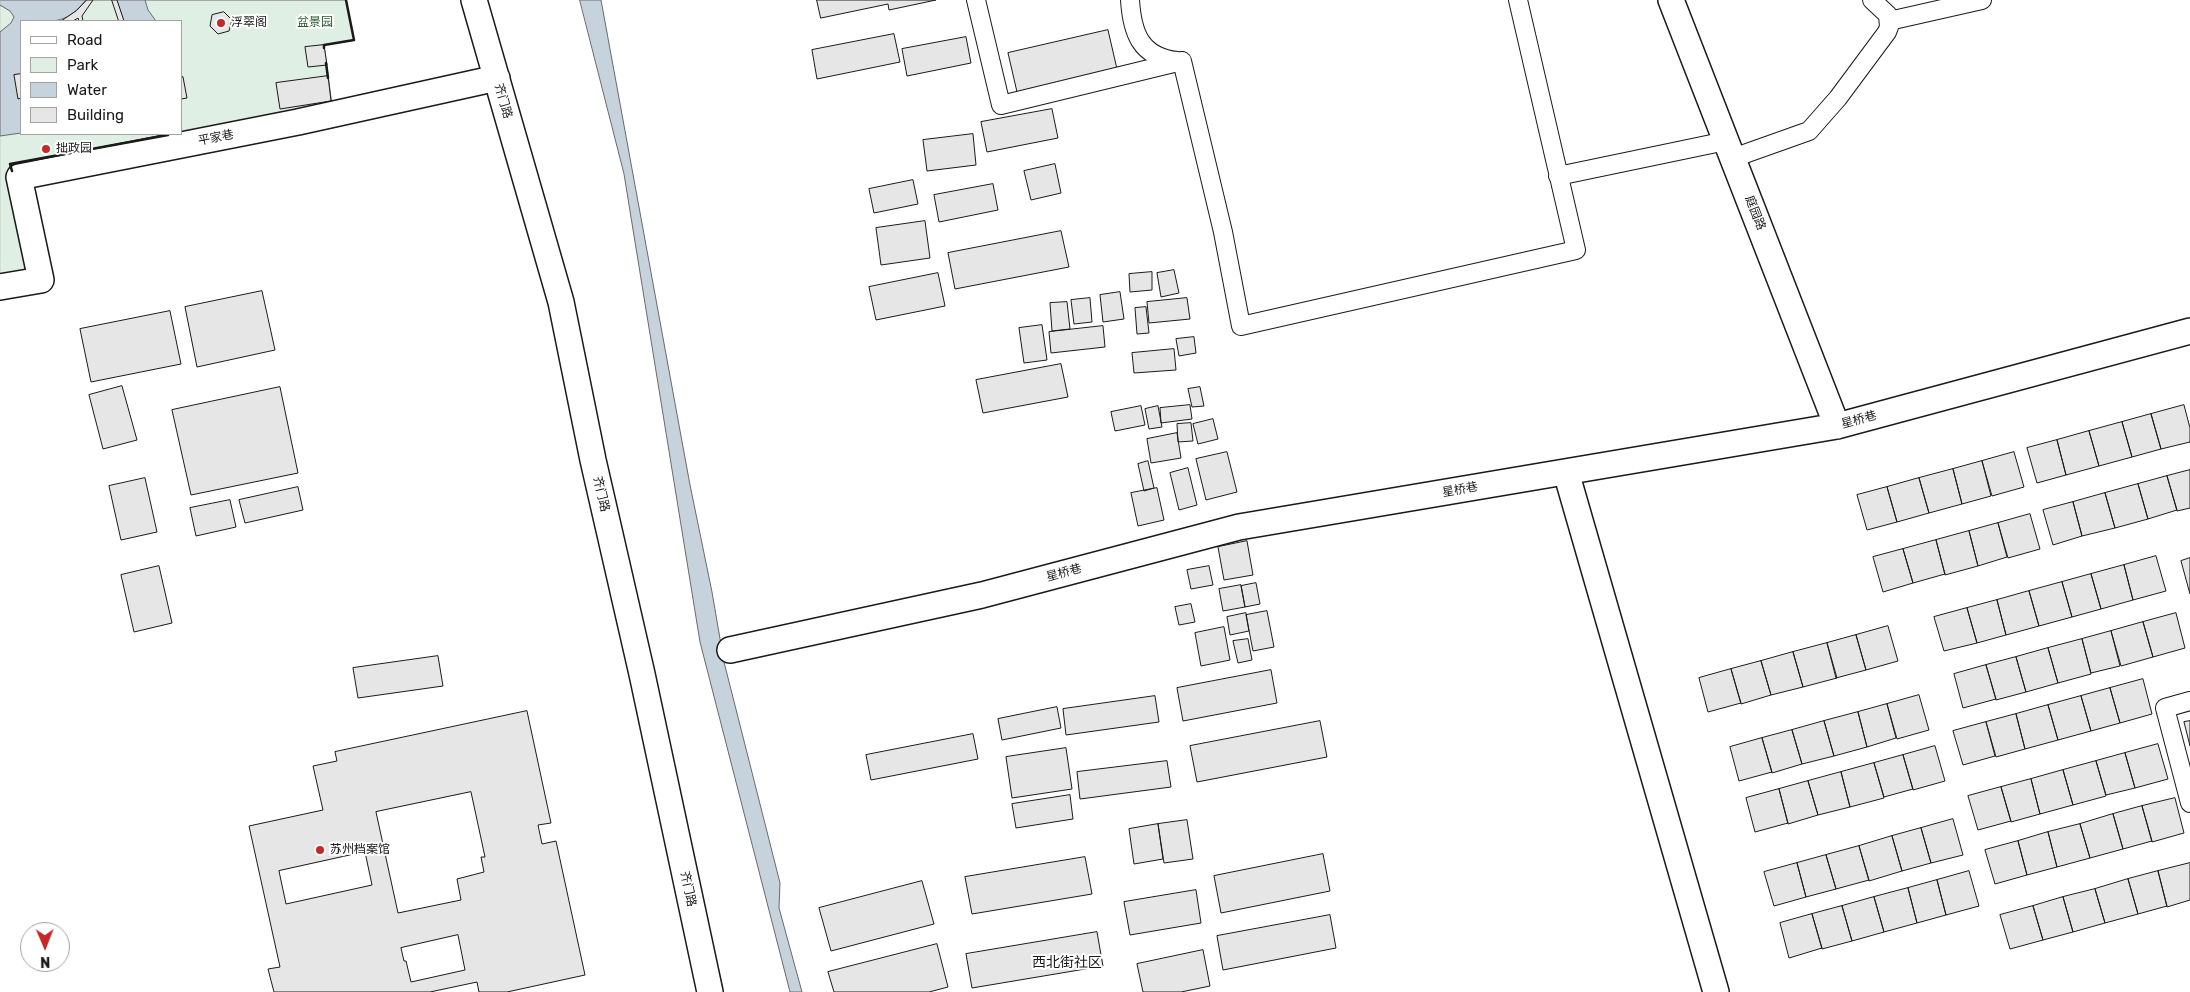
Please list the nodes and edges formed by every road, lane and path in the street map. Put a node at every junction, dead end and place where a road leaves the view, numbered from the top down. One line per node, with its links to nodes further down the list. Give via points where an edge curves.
1 (474, 0): 10 (street, 齐门路)
2 (976, 0): 9 (street, via 1001,105)
3 (1130, 0): 9 (street, via 1131,20 1143,46 1154,55)
4 (1518, 0): 12 (street)
5 (1671, 0): 11 (street, 庭园路)
6 (1872, 0): 8 (street, via 1885,10)
7 (1982, 0): 8 (street)
8 (1889, 20): 11 (street, via 1887,32 1809,131)
9 (1182, 61): 12 (street, via 1224,232 1240,326 1576,250)
10 (497, 78): 13 (street, 平家巷, via 298,122 19,177 41,280); 20 (street, 齐门路, via 561,302)
11 (1730, 150): 12 (street); 15 (street, 庭园路)
12 (1558, 176)
13 (0, 288)
14 (2190, 331): 15 (street, 星桥巷)
15 (1837, 426): 16 (street, 星桥巷)
16 (1566, 472): 17 (street, 星桥巷, via 1239,527 982,595); 21 (street)
17 (730, 650)
18 (2190, 701): 19 (street, via 2165,708)
19 (2190, 803)
20 (710, 992)
21 (1716, 992)

